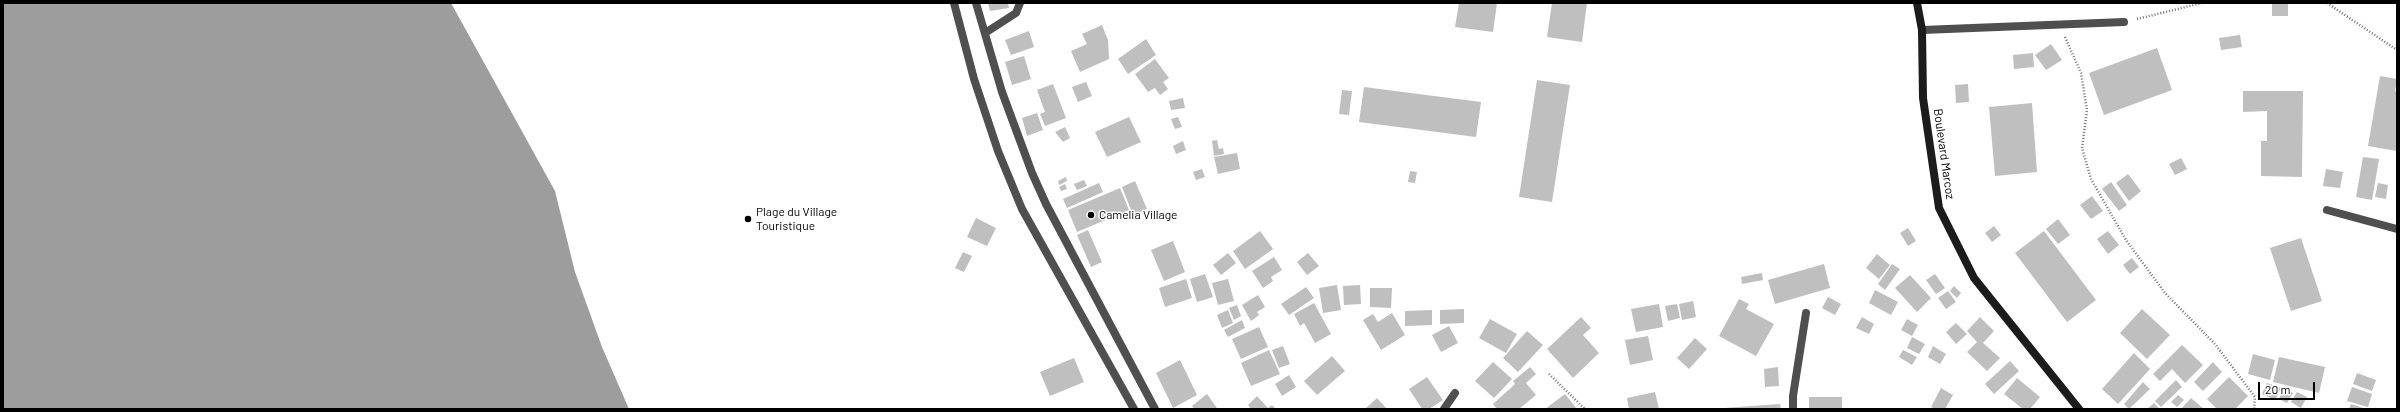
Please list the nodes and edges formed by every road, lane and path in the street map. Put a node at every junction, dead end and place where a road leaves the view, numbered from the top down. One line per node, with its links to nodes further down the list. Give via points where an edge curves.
1 (954, 3): 17 (street, via 974,79 998,151 1022,209)
2 (976, 3): 10 (street)
3 (1020, 3): 10 (street, via 1016,13)
4 (1917, 3): 9 (main road, Boulevard Marcoz)
5 (2202, 3): 7 (path)
6 (2327, 3): 11 (path)
7 (2124, 22): 8 (street)
8 (2060, 26): 9 (street); 23 (path, via 2081,73 2087,110 2082,148 2091,179 2126,240 2165,293 2215,344 2255,397)
9 (1922, 30): 22 (main road, Boulevard Marcoz, via 1923,98 1940,208 1974,278)
10 (985, 33): 18 (street, via 1002,92 1035,179)
11 (2397, 50)
12 (2326, 210): 13 (street)
13 (2397, 229)
14 (1806, 314): 21 (street)
15 (1549, 374): 20 (path)
16 (1454, 393): 19 (street)
17 (1134, 409)
18 (1155, 409)
19 (1444, 409)
20 (1585, 409)
21 (1793, 409)
22 (2079, 409)
23 (2254, 409)

